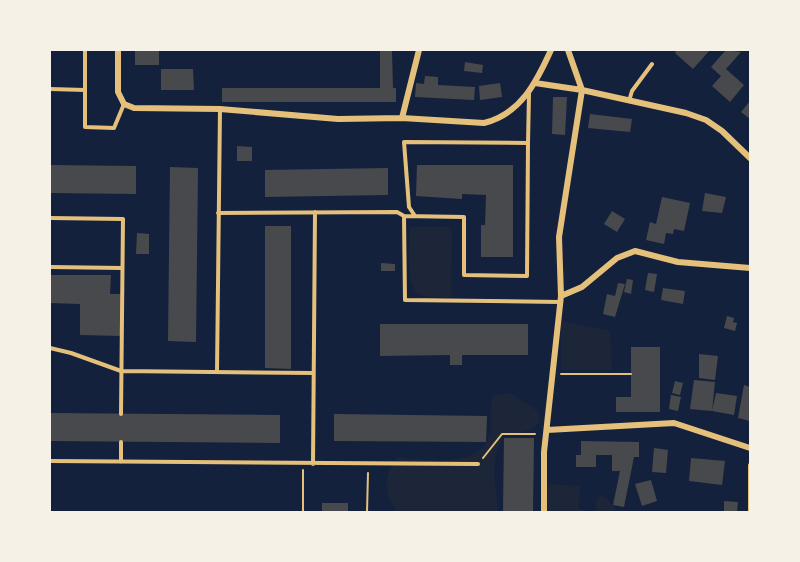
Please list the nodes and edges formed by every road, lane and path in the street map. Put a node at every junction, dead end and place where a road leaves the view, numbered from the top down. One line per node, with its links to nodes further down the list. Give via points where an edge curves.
1 (85, 50): 9 (lane)
2 (118, 50): 13 (street, via 118,92)
3 (420, 50): 15 (street)
4 (551, 50): 7 (street)
5 (568, 50): 10 (street)
6 (652, 64): 12 (lane)
7 (535, 83): 10 (street); 11 (street)
8 (50, 89): 9 (lane)
9 (85, 90): 13 (lane, via 85,128 114,128)
10 (582, 90): 12 (street); 26 (street, via 559,237)
11 (529, 94): 15 (street, via 511,110 484,123); 16 (lane)
12 (629, 101): 17 (street, via 706,120)
13 (124, 104): 14 (street, via 134,108)
14 (220, 109): 15 (street, via 338,119); 19 (lane)
15 (402, 118)
16 (528, 143): 21 (lane, via 404,142 409,207); 21 (lane, via 527,276 464,275 465,217)
17 (750, 158)
18 (315, 212): 19 (lane); 20 (lane, via 397,212); 30 (lane)
19 (218, 213): 29 (lane)
20 (404, 216): 21 (lane); 26 (lane, via 405,300)
21 (415, 216)
22 (50, 218): 24 (lane, via 123,219)
23 (50, 267): 24 (lane)
24 (122, 268): 28 (lane)
25 (750, 268): 26 (street, via 678,262 635,251 617,258 582,287)
26 (560, 299): 31 (street)
27 (50, 348): 28 (lane)
28 (121, 371): 29 (lane); 33 (lane)
29 (217, 372): 30 (lane)
30 (313, 373): 40 (lane)
31 (553, 374): 32 (path); 34 (street)
32 (631, 374)
33 (121, 414)
34 (547, 432): 36 (street, via 674,423); 42 (path, via 502,434); 46 (street)
35 (121, 442): 38 (lane)
36 (750, 448)
37 (50, 461): 38 (lane)
38 (121, 462): 39 (lane)
39 (303, 464): 40 (lane); 44 (path)
40 (313, 464): 41 (lane)
41 (368, 464): 42 (lane); 45 (path)
42 (478, 464)
43 (750, 465): 47 (lane)
44 (303, 513)
45 (367, 513)
46 (544, 513)
47 (750, 513)

